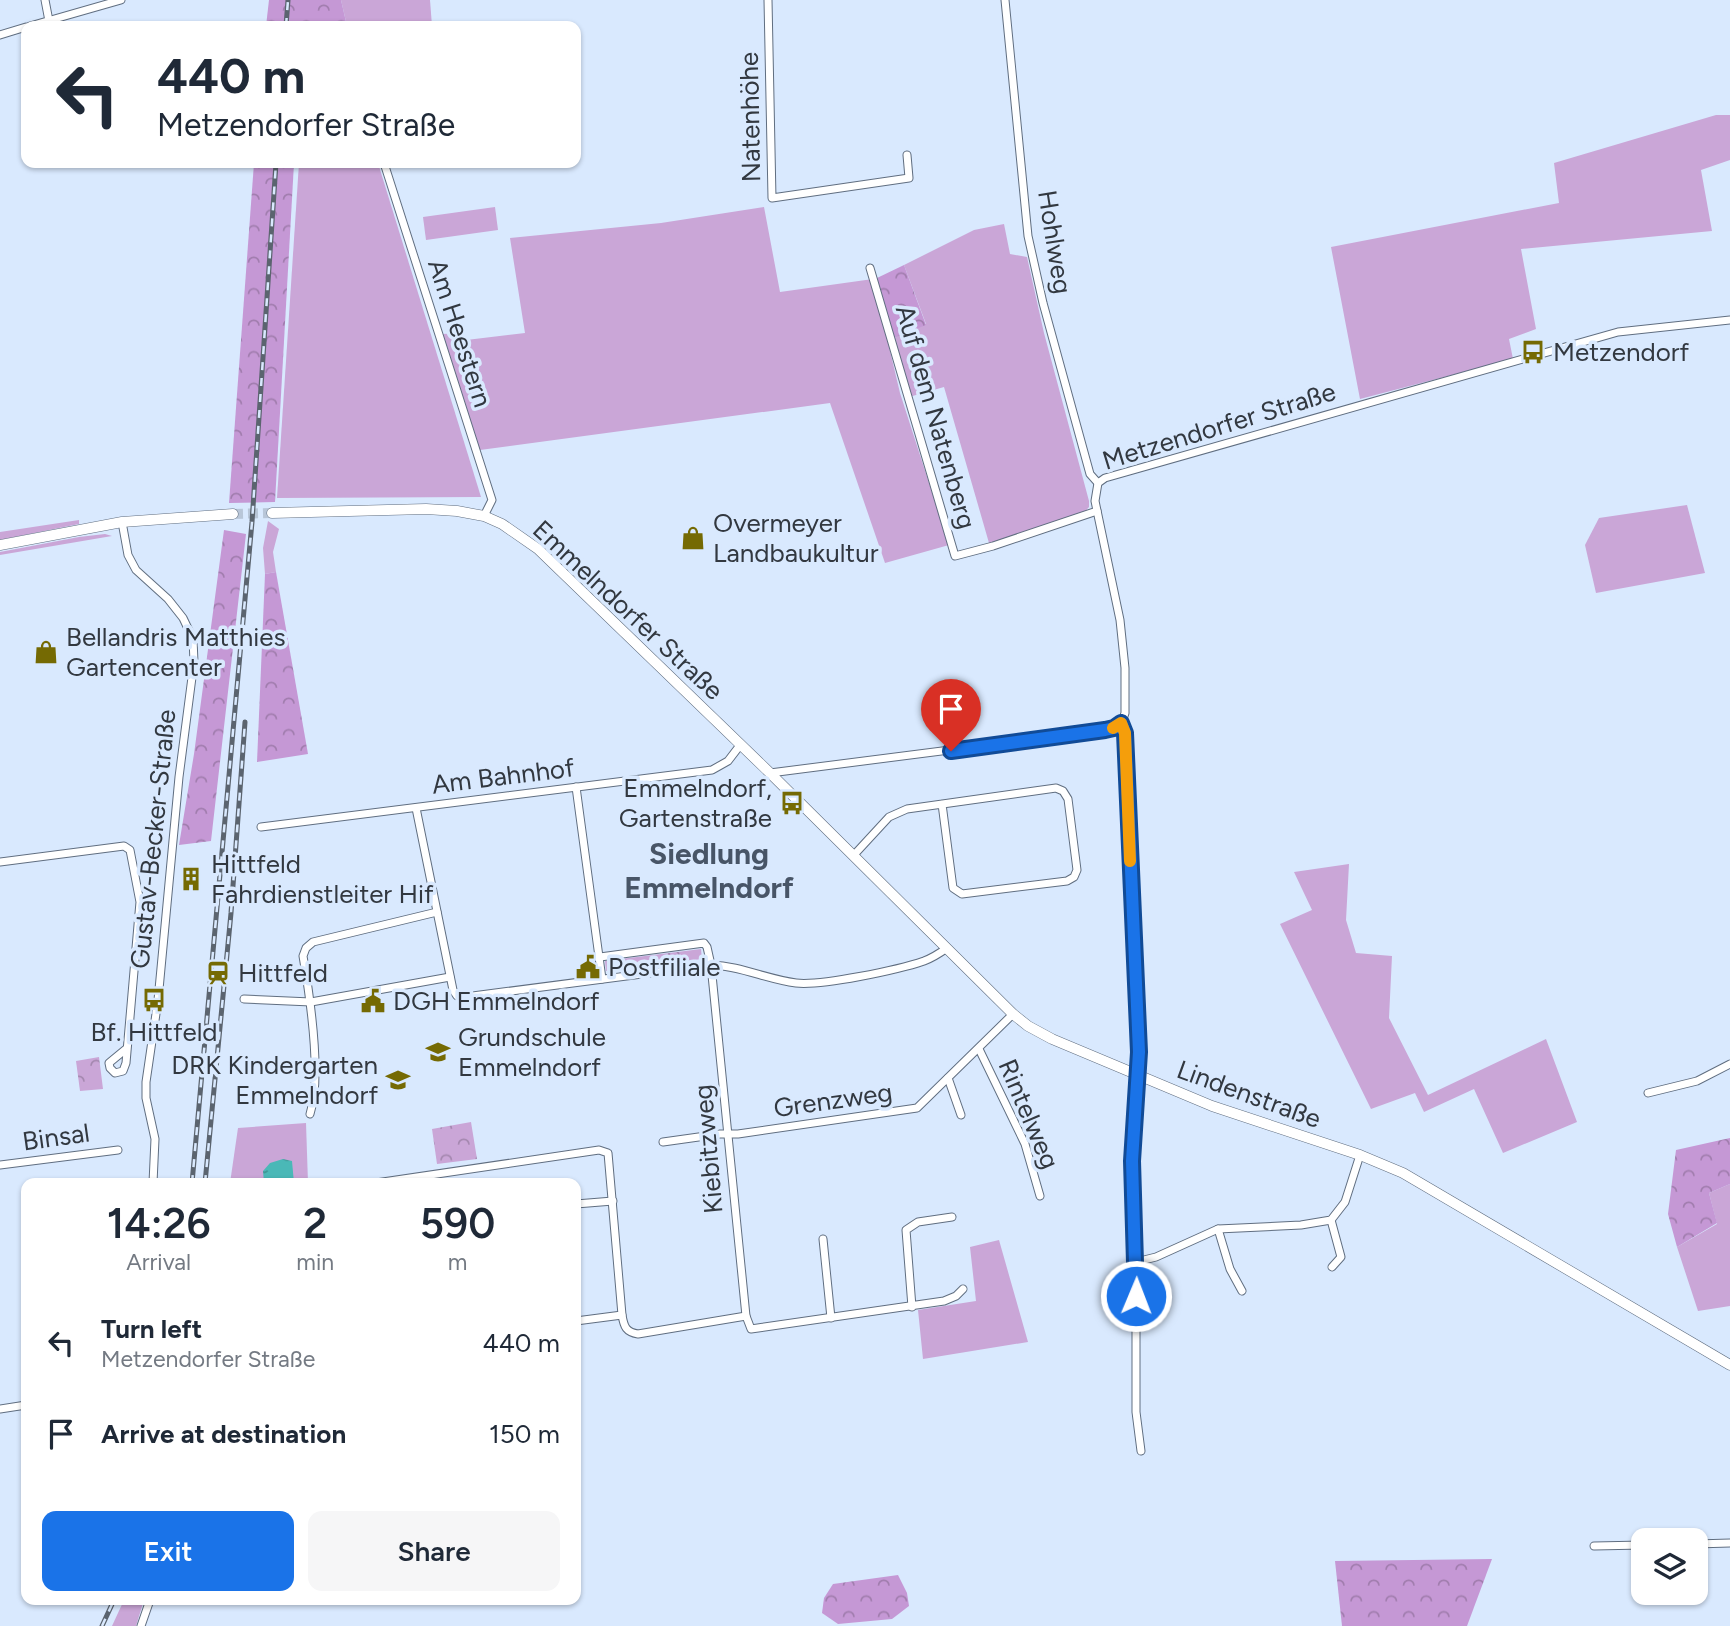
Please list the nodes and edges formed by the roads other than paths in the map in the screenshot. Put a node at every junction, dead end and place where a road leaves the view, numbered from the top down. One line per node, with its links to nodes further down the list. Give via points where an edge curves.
1 (45, 0): 5 (street)
2 (121, 0): 5 (street)
3 (768, 0): 8 (street, Natenhöhe, via 772,198 909,178)
4 (1005, 0): 12 (street, Hohlweg, via 1028,236 1090,474)
5 (49, 21)
6 (21, 29): 7 (street)
7 (0, 35)
8 (907, 155)
9 (386, 168): 16 (street, Am Heestern, via 492,500)
10 (870, 268): 13 (street, Auf dem Natenberg, via 955,556)
11 (1730, 320): 12 (street, Metzendorfer Straße, via 1618,332 1117,473)
12 (1098, 483): 13 (street, Metzendorfer Straße)
13 (1097, 511): 19 (street, Metzendorfer Straße, via 1123,638 1125,713)
14 (272, 513): 16 (street, Emmelndorfer Straße, via 426,509)
15 (233, 514): 17 (street)
16 (484, 516): 20 (street, Emmelndorfer Straße, via 538,549)
17 (122, 522): 18 (street); 50 (street, Gustav-Becker-Straße, via 136,570 168,599 193,639 146,1098 155,1139)
18 (0, 545)
19 (1121, 723): 21 (street, via 1105,730); 40 (street, Metzendorfer Straße, via 1125,733)
20 (740, 744): 21 (street, Emmelndorfer Straße); 22 (street, Am Bahnhof, via 719,768)
21 (770, 773): 26 (street, Lindenstraße)
22 (576, 787): 24 (street, Am Bahnhof); 30 (street)
23 (942, 804): 23 (street, via 1056,788 1063,791 1068,799 1077,870 1067,881 957,892); 26 (street, via 889,817)
24 (416, 808): 25 (street, Am Bahnhof); 28 (street)
25 (261, 827)
26 (853, 856): 29 (street, Lindenstraße)
27 (0, 862): 37 (street, via 124,846 130,850 140,902)
28 (437, 912): 32 (street); 35 (street, via 313,942 303,956)
29 (947, 948): 31 (street, via 913,964 804,983); 36 (street, Lindenstraße)
30 (600, 957): 31 (street, via 704,943); 33 (street)
31 (711, 964): 33 (street); 45 (street, Kiebitzweg)
32 (450, 977): 33 (street, via 457,996 465,997); 35 (street)
33 (602, 978)
34 (244, 999): 35 (street)
35 (310, 1002): 43 (street, via 316,1098)
36 (1013, 1014): 38 (street, Grenzweg); 40 (street, Lindenstraße, via 1045,1036)
37 (125, 1049)
38 (979, 1049): 41 (street, Grenzweg); 52 (street, Rintelweg, via 1025,1144)
39 (1730, 1065): 42 (street, via 1697,1081)
40 (1138, 1075): 48 (street, Lindenstraße, via 1212,1106); 59 (street, Metzendorfer Straße, via 1132,1161)
41 (948, 1078): 44 (street); 45 (street, Grenzweg, via 917,1108)
42 (1648, 1093)
43 (310, 1114)
44 (961, 1115)
45 (729, 1135): 46 (street, Grenzweg); 65 (street, Kiebitzweg)
46 (663, 1142)
47 (118, 1150): 49 (street, Binsal)
48 (1360, 1155): 56 (street, via 1345,1202); 68 (street, Lindenstraße, via 1403,1173)
49 (0, 1165)
50 (153, 1178)
51 (410, 1178): 53 (street, via 599,1150 608,1153 610,1160)
52 (1040, 1196)
53 (613, 1201): 54 (street); 64 (street)
54 (581, 1204)
55 (952, 1217): 63 (street, via 918,1222 906,1230)
56 (1331, 1220): 57 (street); 60 (street, via 1341,1257)
57 (1218, 1228): 59 (street); 62 (street)
58 (823, 1239): 66 (street)
59 (1136, 1262): 71 (street, Metzendorfer Straße, via 1136,1412)
60 (1332, 1267)
61 (963, 1289): 63 (street, via 944,1301)
62 (1242, 1291)
63 (912, 1307): 66 (street)
64 (622, 1315): 65 (street, via 629,1332 638,1334); 67 (street)
65 (746, 1316): 66 (street, Kiebitzweg, via 751,1329)
66 (831, 1318)
67 (581, 1320)
68 (1730, 1365)
69 (21, 1406): 70 (street)
70 (0, 1409)
71 (1141, 1451)
72 (1730, 1543): 73 (street)
73 (1708, 1544)
74 (1631, 1545): 75 (street)
75 (1594, 1546)
76 (148, 1605): 77 (street)
77 (141, 1626)

